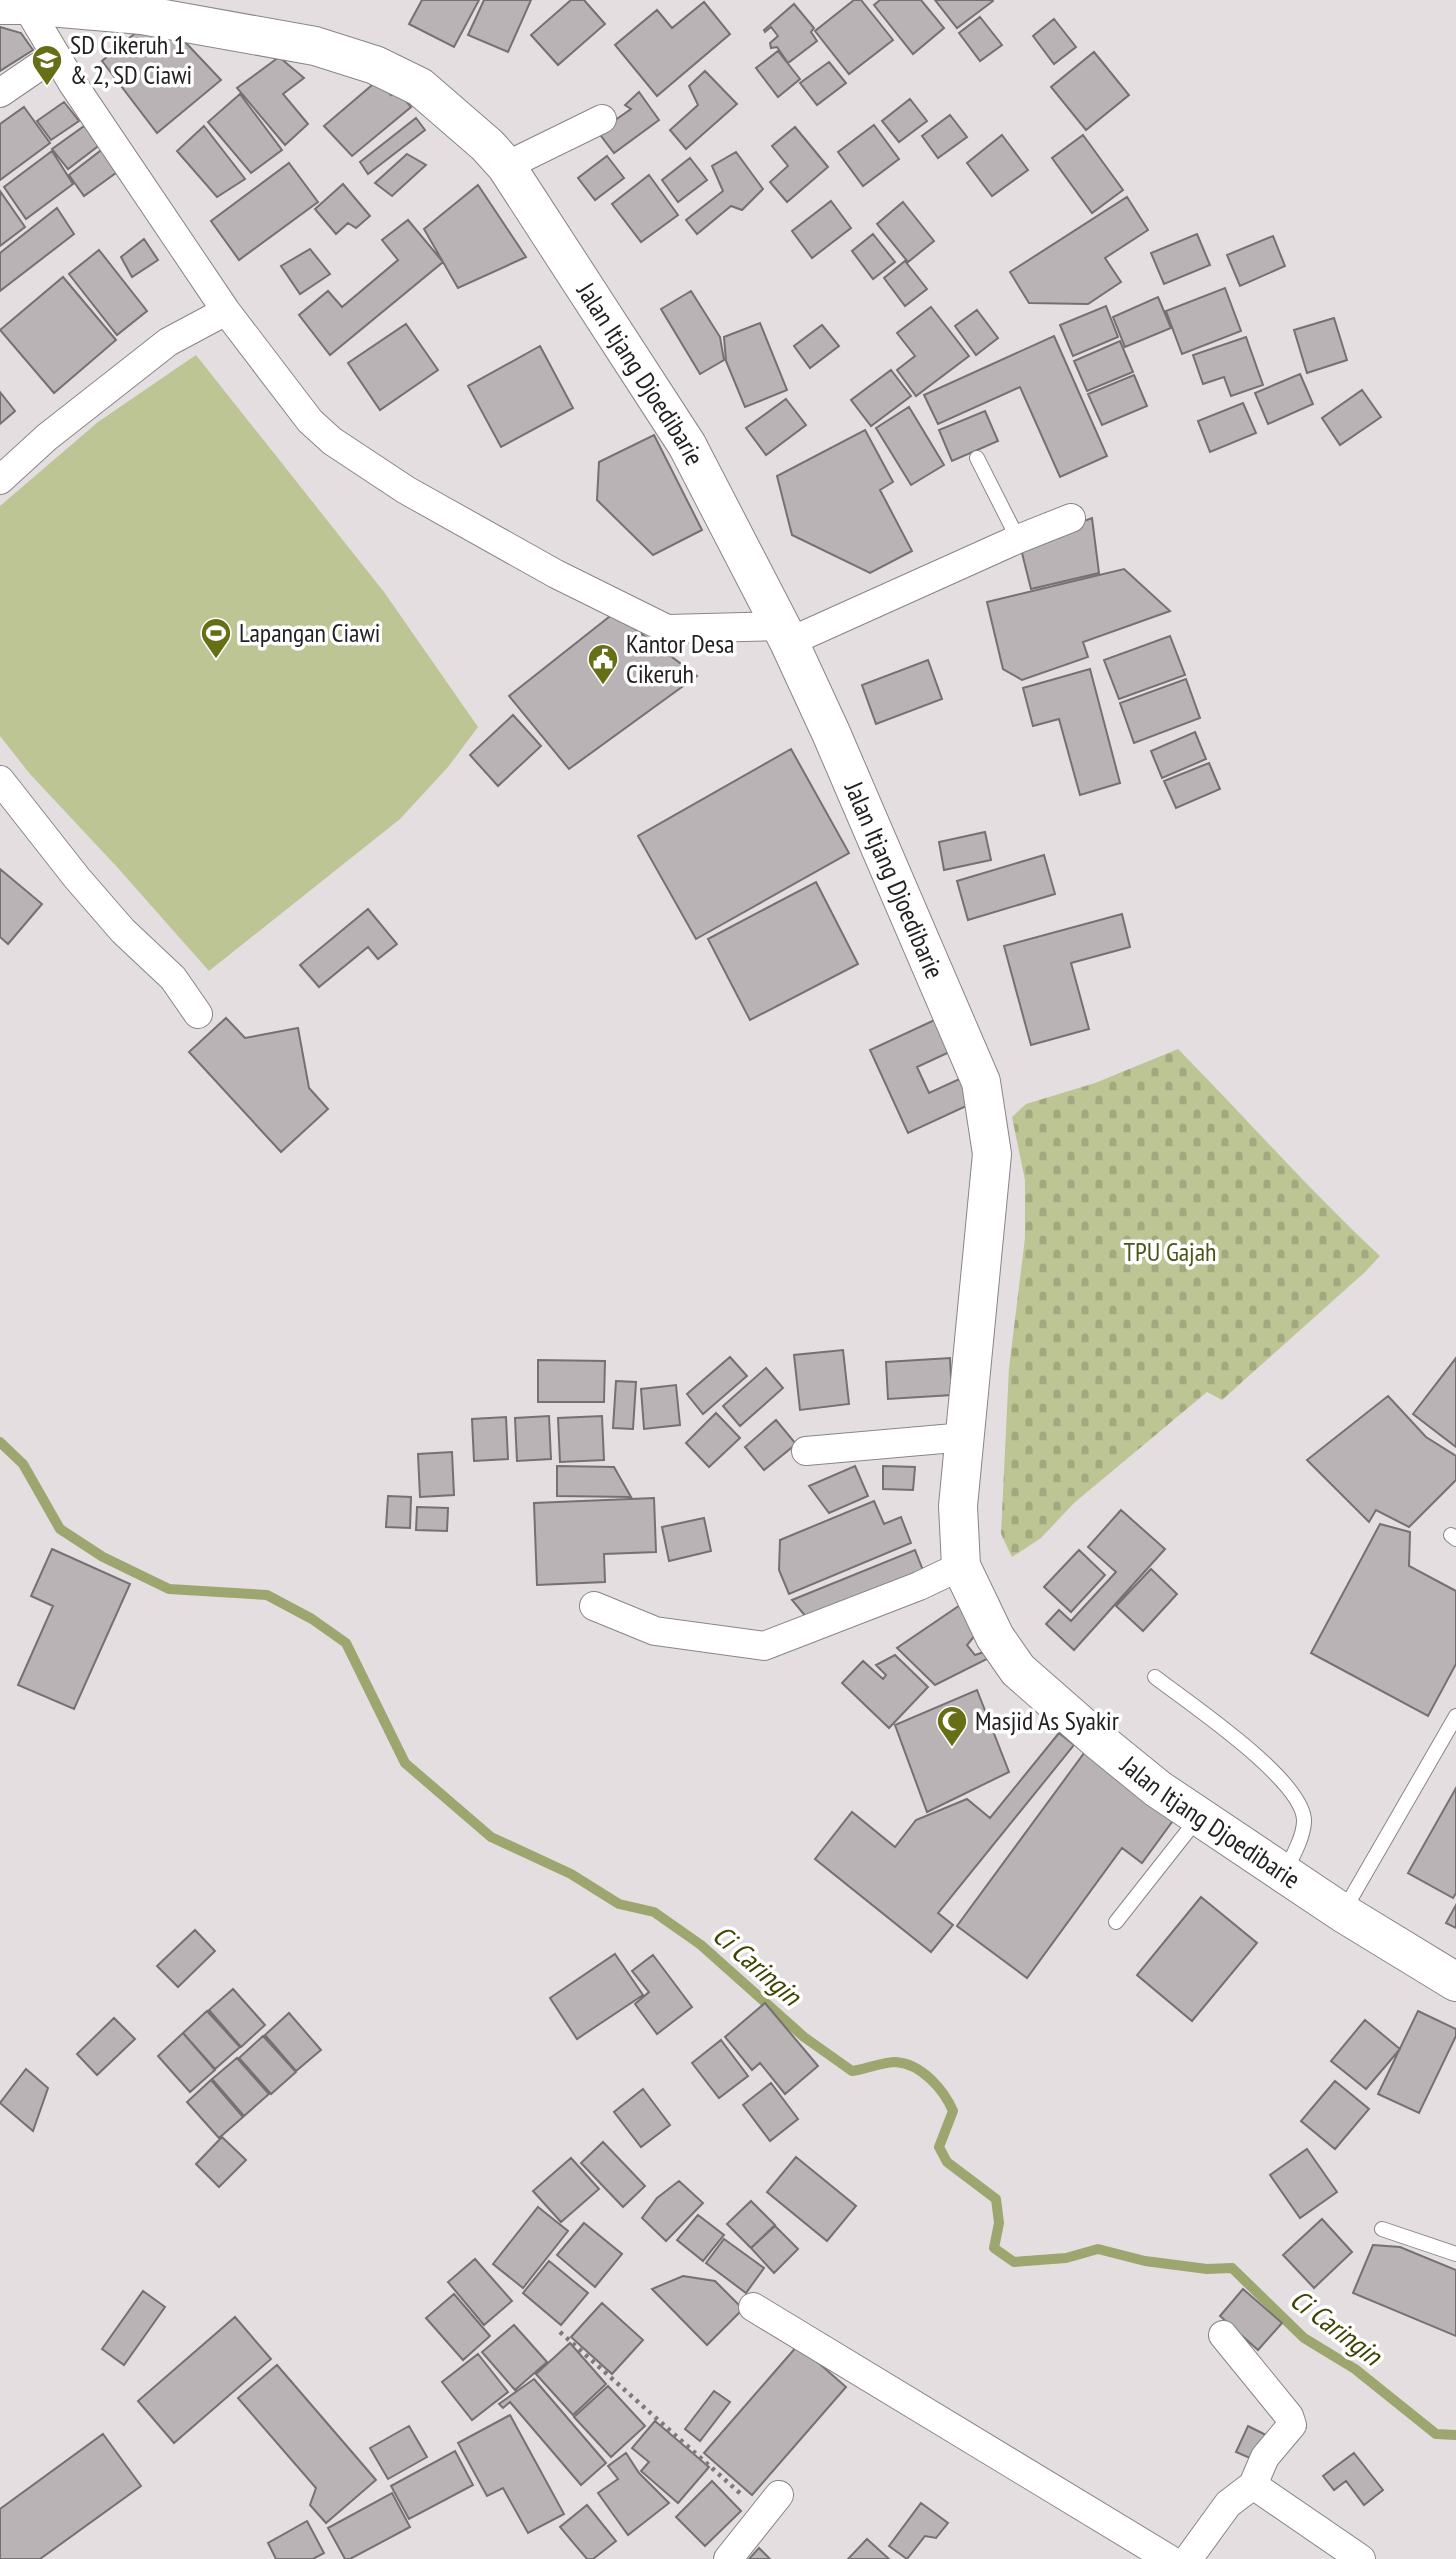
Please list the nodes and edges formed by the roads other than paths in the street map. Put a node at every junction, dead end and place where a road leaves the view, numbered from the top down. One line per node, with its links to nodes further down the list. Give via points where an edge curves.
1 (13, 5): 2 (street); 5 (main road, Jalan Itjang Djoedibarie, via 142,15 315,47 375,65 420,87)
2 (58, 61): 3 (street, via 37,67); 6 (street)
3 (0, 93)
4 (602, 119): 5 (street)
5 (506, 166): 11 (main road, Jalan Itjang Djoedibarie, via 687,445)
6 (226, 311): 8 (street, via 168,342 47,437); 11 (street, via 310,421 406,490 556,574 667,629)
7 (977, 458): 10 (lane)
8 (0, 481)
9 (1071, 518): 10 (street)
10 (1018, 539): 11 (street)
11 (785, 634): 14 (main road, Jalan Itjang Djoedibarie, via 981,1082 992,1154)
12 (0, 780): 13 (street, via 77,878 173,978)
13 (198, 1014)
14 (965, 1437): 15 (street); 16 (main road, Jalan Itjang Djoedibarie, via 958,1506)
15 (806, 1451)
16 (961, 1566): 17 (street, via 764,1646 655,1631); 20 (main road, Jalan Itjang Djoedibarie, via 995,1637 1018,1670 1158,1789)
17 (594, 1606)
18 (1155, 1677): 21 (lane, via 1289,1787 1301,1806 1304,1822)
19 (1456, 1716): 22 (lane)
20 (1199, 1816): 21 (main road, Jalan Itjang Djoedibarie); 23 (lane)
21 (1284, 1874): 22 (main road, Jalan Itjang Djoedibarie)
22 (1343, 1913): 24 (main road, Jalan Itjang Djoedibarie)
23 (1116, 1922)
24 (1456, 1982)
25 (1382, 2229): 26 (lane)
26 (1456, 2254)
27 (753, 2307): 32 (street)
28 (1223, 2335): 29 (street, via 1292,2425 1265,2457)
29 (1253, 2485): 33 (street, via 1228,2504); 34 (street)
30 (771, 2505): 31 (street)
31 (728, 2559)
32 (1169, 2559)
33 (1188, 2559)
34 (1361, 2559)

